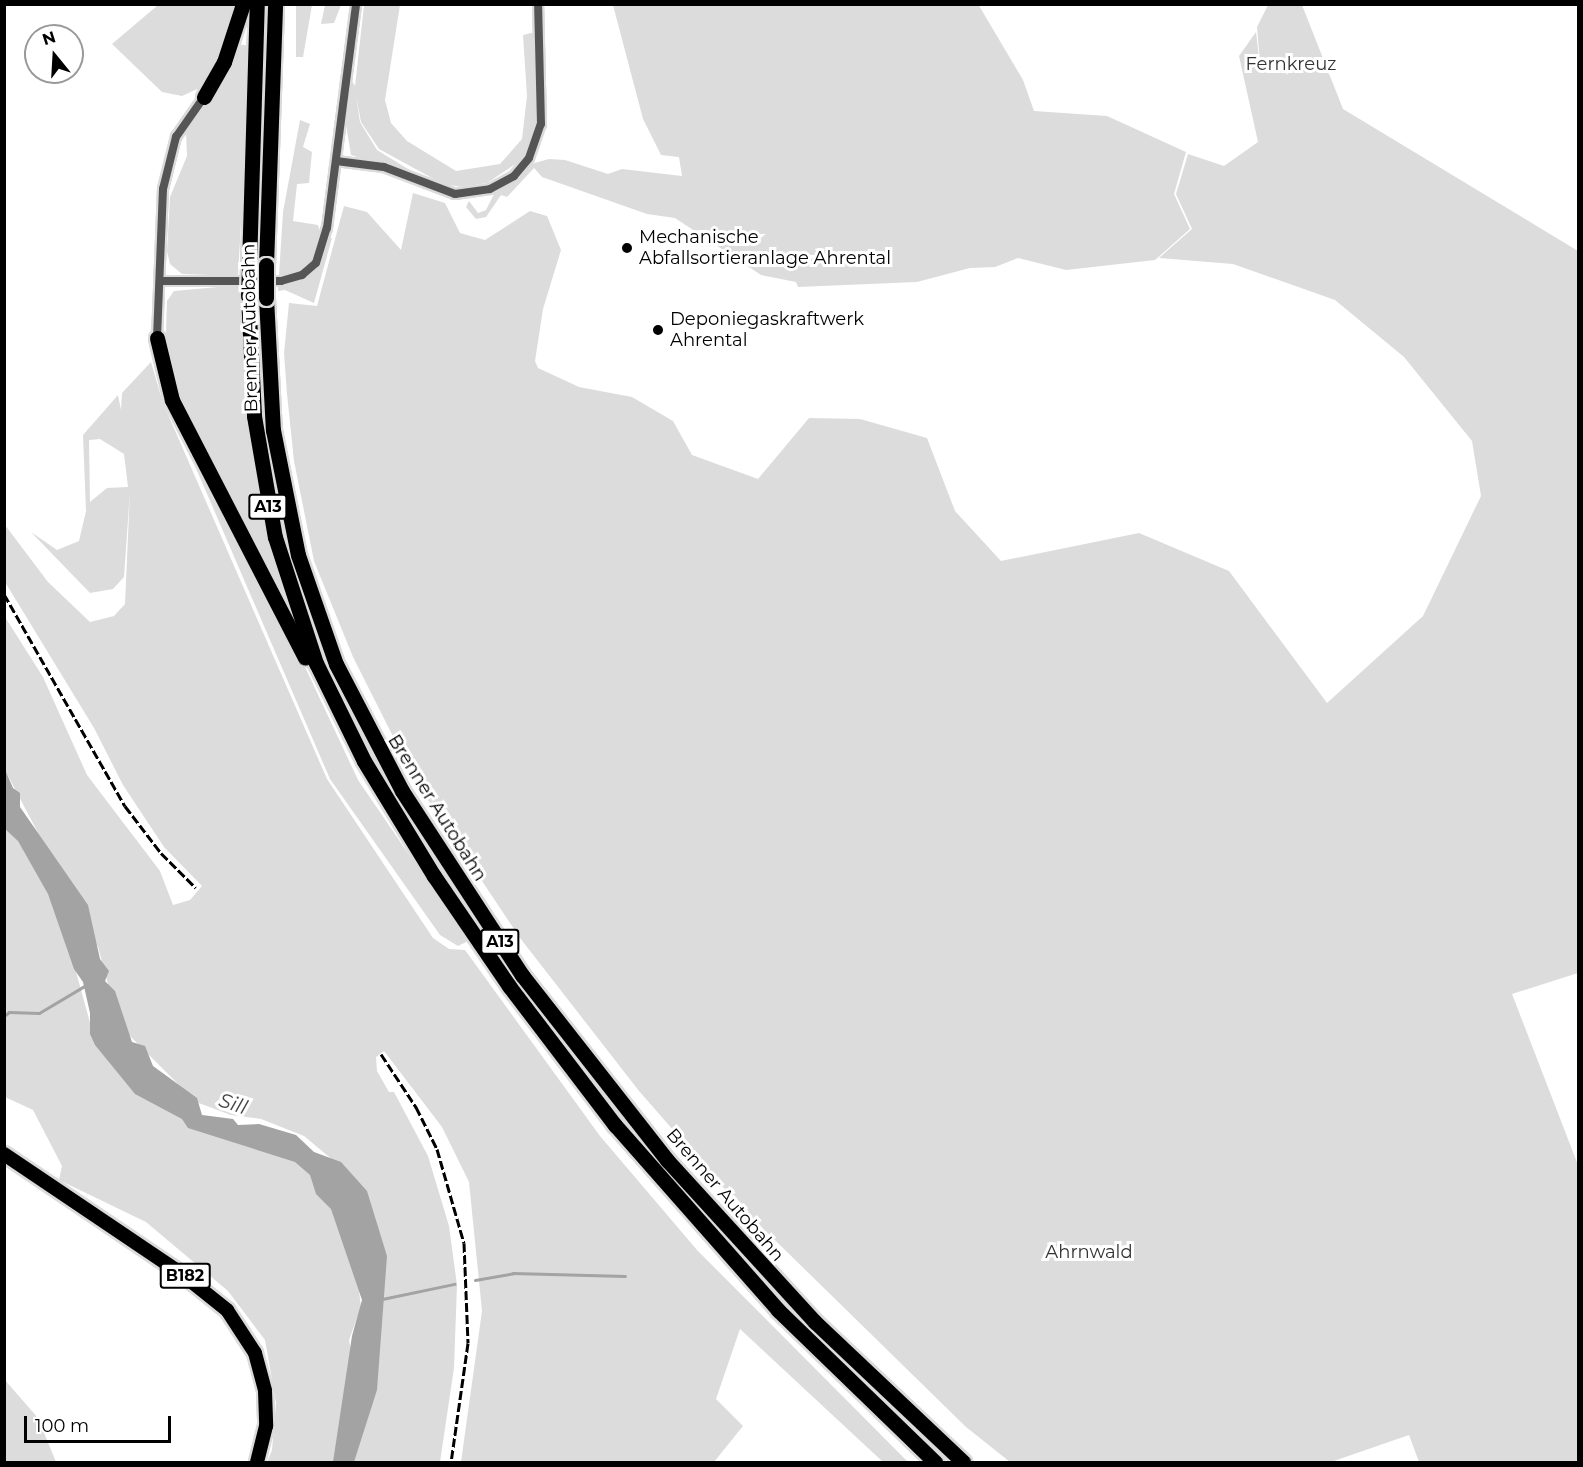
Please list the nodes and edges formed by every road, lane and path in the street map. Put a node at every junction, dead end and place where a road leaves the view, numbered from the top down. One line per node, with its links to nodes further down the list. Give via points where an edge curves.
1 (243, 4): 6 (highway, via 224,62)
2 (257, 4): 10 (highway, Brenner Autobahn / A13, bridge, via 248,296 254,416 266,499 295,606)
3 (356, 4): 7 (street)
4 (538, 4): 7 (street, via 542,124 529,158 514,176 490,189 455,194 384,167)
5 (276, 9): 14 (highway, Brenner Autobahn / A13, bridge, via 266,265 273,430 298,555 336,664 402,790 522,975 667,1160 814,1322)
6 (204, 97): 8 (street, via 176,138 161,200)
7 (336, 161): 8 (street, via 323,247 316,263 302,275 281,281)
8 (160, 280): 9 (street)
9 (157, 338): 10 (highway, via 172,400 307,662)
10 (336, 707): 13 (highway, Brenner Autobahn / A13, via 434,876 577,1078 753,1283)
11 (4, 1154): 12 (main road, B182, via 198,1285 228,1310 255,1353 265,1391 266,1426)
12 (257, 1462)
13 (935, 1462)
14 (963, 1462)

